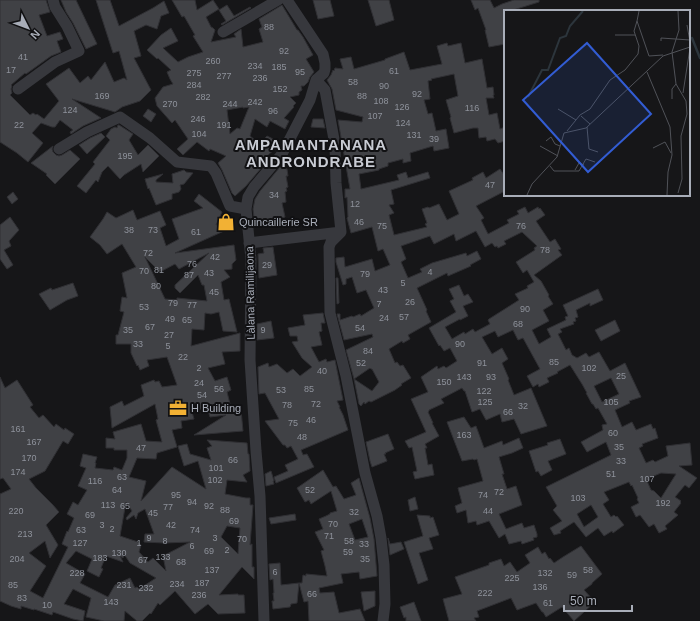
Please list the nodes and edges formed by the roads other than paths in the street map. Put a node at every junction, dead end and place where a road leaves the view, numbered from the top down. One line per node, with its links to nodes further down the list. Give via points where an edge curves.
1 (53, 0): 6 (street, via 79,51 55,62)
2 (278, 0): 4 (street)
3 (287, 0): 5 (street, Làlana Ramilijaona, via 323,54 324,73)
4 (223, 32)
5 (316, 80): 8 (street, Làlana Ramilijaona, via 310,100 287,146 248,197); 9 (street, via 326,90 335,145)
6 (18, 89)
7 (59, 150): 8 (street, via 87,132 120,117 150,138 177,162 211,166 230,206)
8 (246, 209): 10 (street, Làlana Ramilijaona)
9 (341, 232): 10 (street); 12 (street, via 329,247 330,313 381,538 385,604)
10 (249, 243): 11 (street, Làlana Ramilijaona, via 250,360 260,496)
11 (264, 621)
12 (383, 621)

